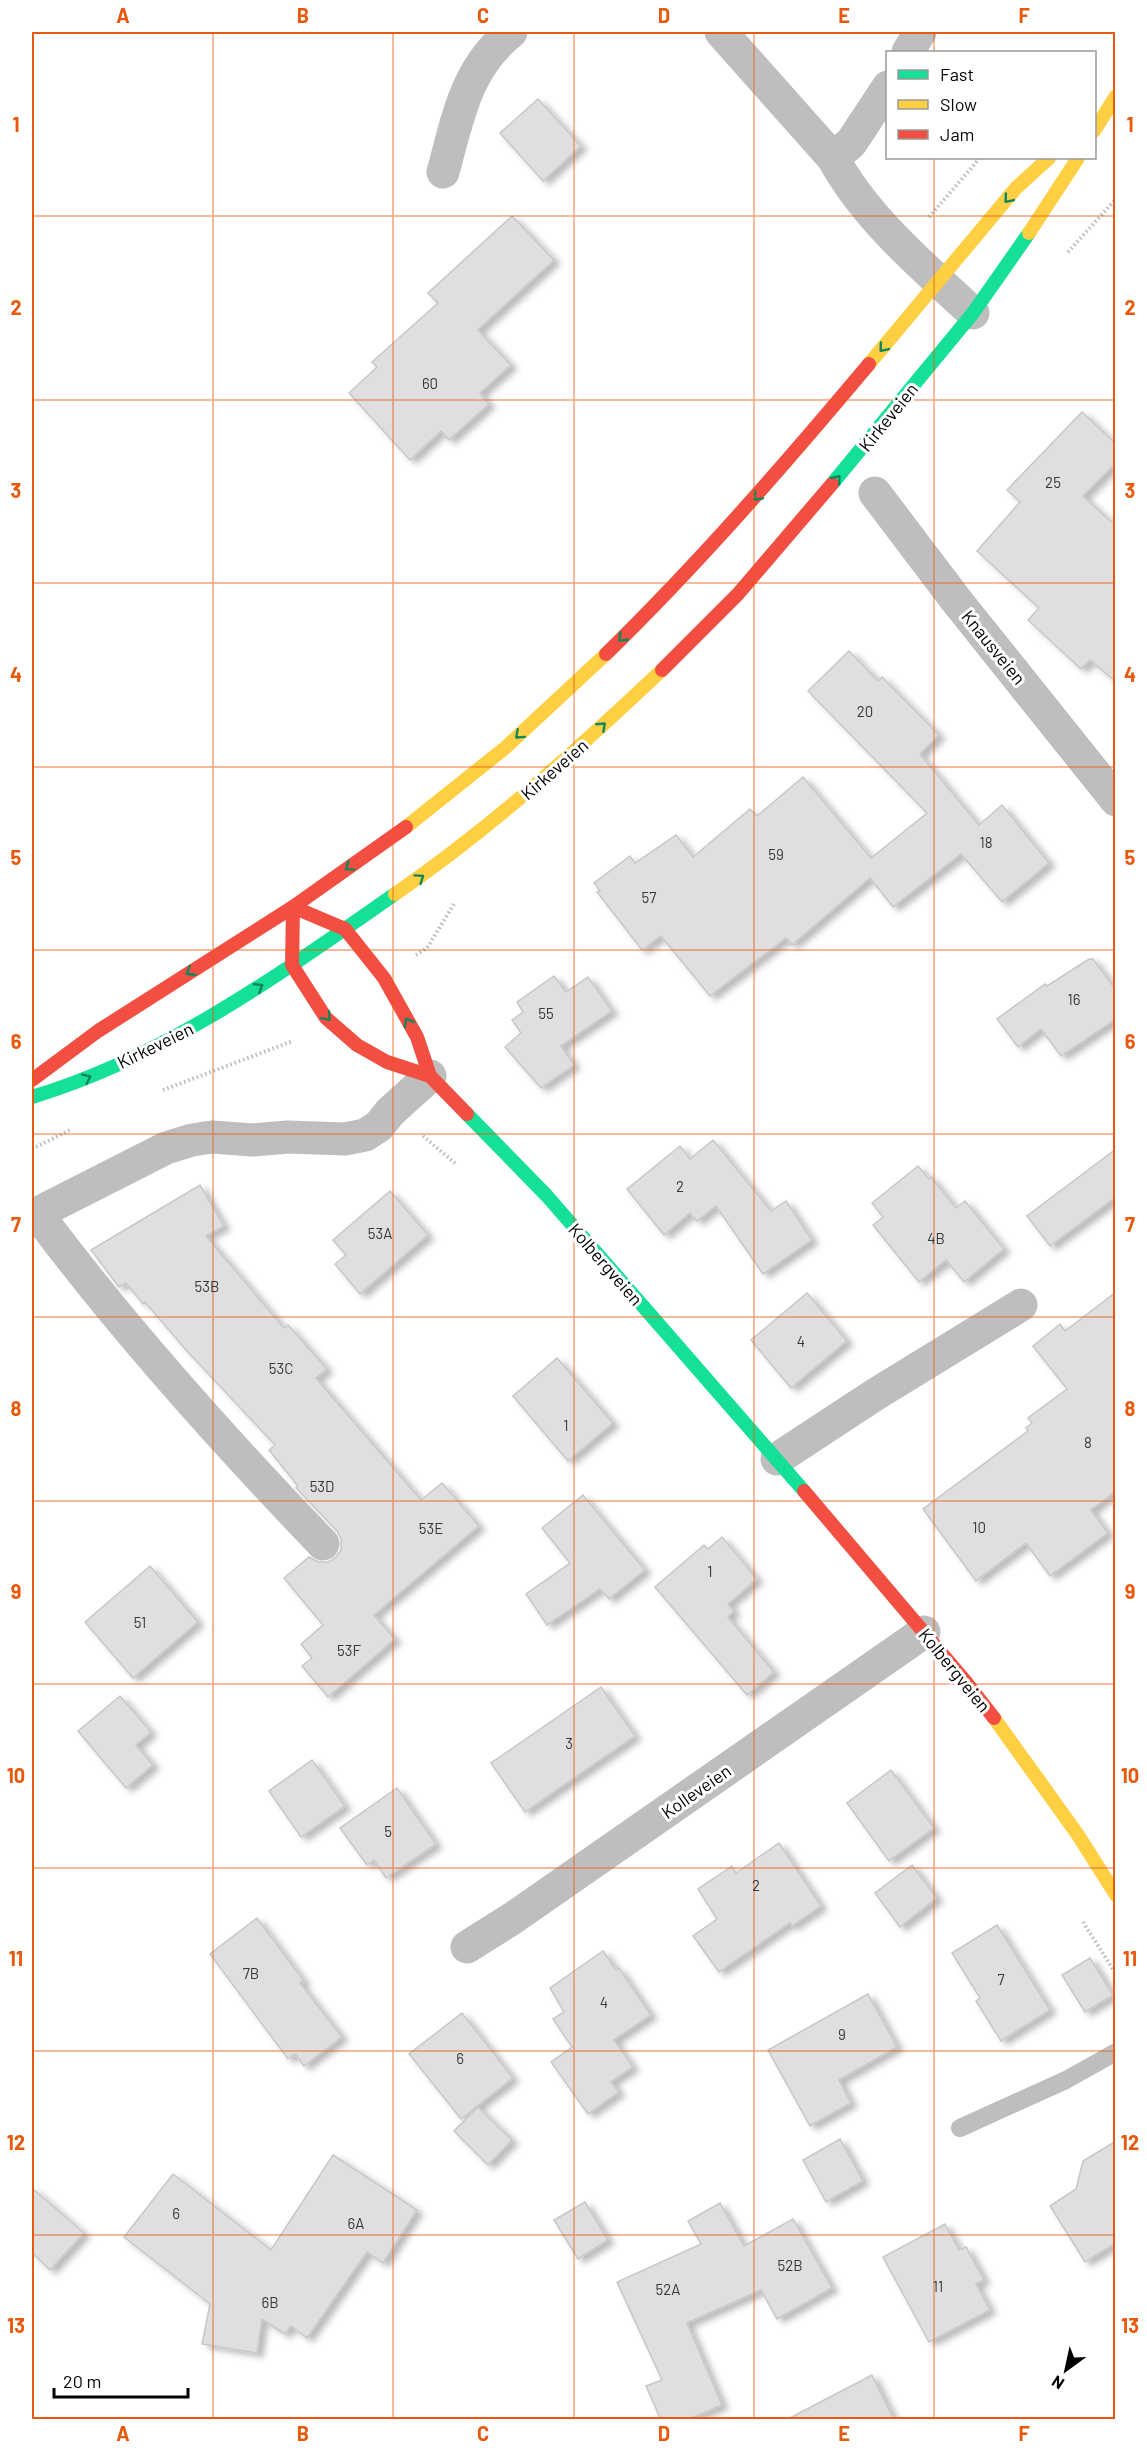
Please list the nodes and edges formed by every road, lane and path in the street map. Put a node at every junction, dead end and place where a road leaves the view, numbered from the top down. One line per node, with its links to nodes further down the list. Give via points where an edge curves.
1 (511, 32): 13 (street, via 494,46 466,90)
2 (721, 32): 9 (street)
3 (920, 32): 4 (street)
4 (909, 51)
5 (886, 90): 9 (street, via 851,143)
6 (1116, 96): 7 (main road); 8 (main road)
7 (1096, 115)
8 (1096, 129)
9 (833, 158): 15 (street, via 845,180 903,248)
10 (979, 159): 14 (path)
11 (1048, 159): 15 (main road, one-way to 15, via 1016,188)
12 (1077, 159): 16 (main road, Kirkeveien)
13 (443, 172)
14 (926, 220)
15 (939, 280): 16 (street); 19 (main road, one-way to 19, via 767,486 670,591 597,662 505,748 431,809)
16 (973, 313): 20 (main road, Kirkeveien, one-way to 16, via 442,862 568,758 666,666 738,594 799,524)
17 (874, 493): 18 (street, Knausveien)
18 (1116, 800)
19 (293, 907): 20 (main road, Kolbergveien); 21 (main road); 24 (main road, one-way to 24, via 98,1031)
20 (345, 929): 21 (main road, Kirkeveien); 23 (main road, Kolbergveien, one-way to 20, via 417,1037 384,978)
21 (292, 965): 23 (main road, Kolbergveien, one-way to 23, via 326,1018 357,1045 387,1062); 26 (main road, Kirkeveien, one-way to 21, via 66,1087 185,1033)
22 (298, 1037): 25 (path)
23 (430, 1076): 30 (main road, Kolbergveien, via 547,1196); 31 (street, via 365,1135 345,1139 192,1140 166,1148 40,1212 102,1299 255,1474)
24 (32, 1080)
25 (160, 1091)
26 (32, 1097)
27 (72, 1129): 28 (path)
28 (32, 1149)
29 (1021, 1305): 30 (street)
30 (777, 1459): 32 (main road, Kolbergveien)
31 (323, 1544)
32 (924, 1632): 33 (main road, Kolbergveien, via 1027,1762); 34 (street, Kolleveien)
33 (1116, 1895)
34 (467, 1947)
35 (1116, 2052): 36 (lane, via 1066,2080)
36 (960, 2128)

